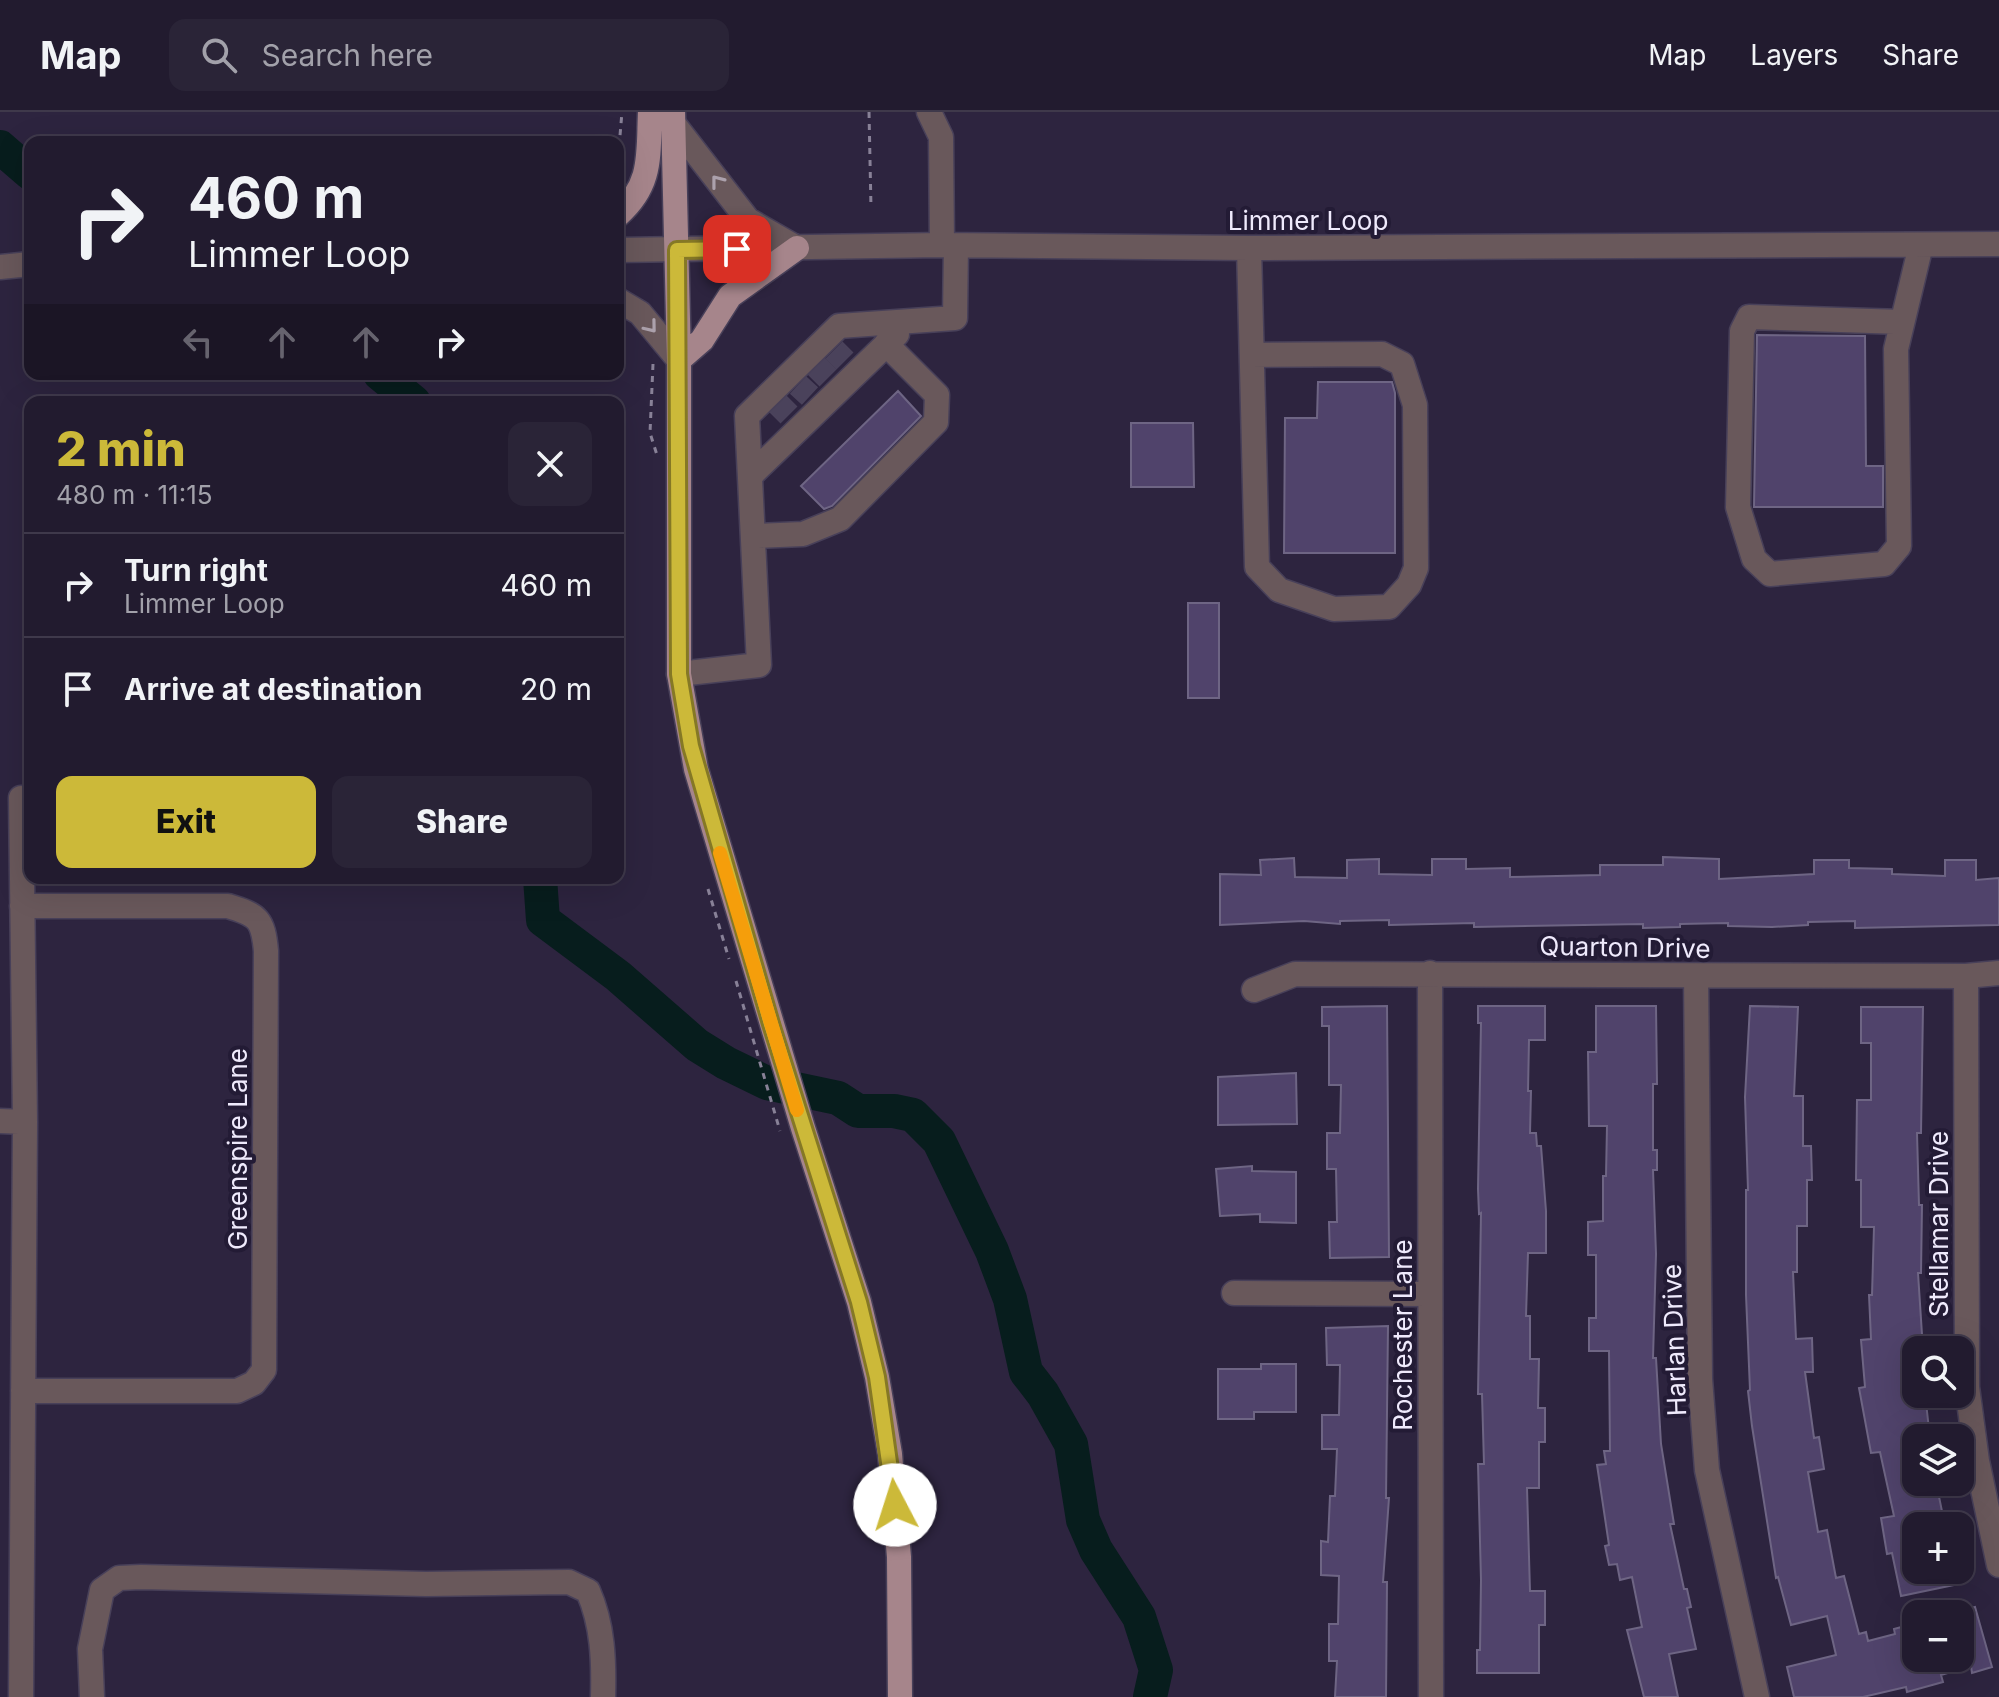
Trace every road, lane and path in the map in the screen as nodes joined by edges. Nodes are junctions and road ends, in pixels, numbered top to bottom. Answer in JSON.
{"nodes":[{"id":1,"x":622,"y":112,"type":"edge"},
{"id":2,"x":650,"y":112,"type":"edge"},
{"id":3,"x":869,"y":112,"type":"edge"},
{"id":4,"x":929,"y":112,"type":"edge"},
{"id":5,"x":673,"y":117,"type":"edge"},
{"id":6,"x":620,"y":136,"type":"edge"},
{"id":7,"x":624,"y":208,"type":"edge"},
{"id":8,"x":871,"y":208,"type":"dead end"},
{"id":9,"x":1999,"y":244,"type":"edge"},
{"id":10,"x":949,"y":245,"type":"junction"},
{"id":11,"x":1921,"y":245,"type":"junction"},
{"id":12,"x":797,"y":248,"type":"junction"},
{"id":13,"x":1249,"y":248,"type":"junction"},
{"id":14,"x":624,"y":250,"type":"edge"},
{"id":15,"x":677,"y":250,"type":"junction"},
{"id":16,"x":24,"y":265,"type":"edge"},
{"id":17,"x":0,"y":267,"type":"edge"},
{"id":18,"x":624,"y":304,"type":"edge"},
{"id":19,"x":910,"y":321,"type":"junction"},
{"id":20,"x":1902,"y":322,"type":"junction"},
{"id":21,"x":886,"y":344,"type":"junction"},
{"id":22,"x":1252,"y":355,"type":"junction"},
{"id":23,"x":679,"y":360,"type":"junction"},
{"id":24,"x":831,"y":364,"type":"junction"},
{"id":25,"x":804,"y":391,"type":"junction"},
{"id":26,"x":784,"y":410,"type":"junction"},
{"id":27,"x":750,"y":476,"type":"junction"},
{"id":28,"x":753,"y":536,"type":"junction"},
{"id":29,"x":679,"y":674,"type":"junction"},
{"id":30,"x":21,"y":798,"type":"dead end"},
{"id":31,"x":22,"y":906,"type":"junction"},
{"id":32,"x":1430,"y":973,"type":"junction"},
{"id":33,"x":1999,"y":973,"type":"edge"},
{"id":34,"x":1696,"y":976,"type":"junction"},
{"id":35,"x":1966,"y":976,"type":"junction"},
{"id":36,"x":1254,"y":990,"type":"dead end"},
{"id":37,"x":737,"y":991,"type":"dead end"},
{"id":38,"x":0,"y":1121,"type":"edge"},
{"id":39,"x":25,"y":1122,"type":"junction"},
{"id":40,"x":789,"y":1133,"type":"junction"},
{"id":41,"x":1234,"y":1293,"type":"dead end"},
{"id":42,"x":1430,"y":1294,"type":"junction"},
{"id":43,"x":23,"y":1391,"type":"junction"},
{"id":44,"x":1999,"y":1565,"type":"edge"},
{"id":45,"x":21,"y":1697,"type":"edge"},
{"id":46,"x":92,"y":1697,"type":"edge"},
{"id":47,"x":603,"y":1697,"type":"edge"},
{"id":48,"x":900,"y":1697,"type":"edge"},
{"id":49,"x":1431,"y":1697,"type":"edge"},
{"id":50,"x":1757,"y":1697,"type":"edge"}],
"edges":[{"from":1,"to":6,"type":"path"},
{"from":2,"to":7,"type":"main road"},
{"from":3,"to":8,"type":"path"},
{"from":4,"to":10,"type":"street"},
{"from":12,"to":5,"type":"street","one_way":true},
{"from":5,"to":15,"type":"main road"},
{"from":9,"to":11,"type":"street","name":"Limmer Loop"},
{"from":10,"to":12,"type":"street","name":"Limmer Loop"},
{"from":10,"to":13,"type":"street","name":"Limmer Loop"},
{"from":10,"to":19,"type":"street"},
{"from":11,"to":13,"type":"street","name":"Limmer Loop"},
{"from":11,"to":20,"type":"street"},
{"from":12,"to":15,"type":"street","name":"Limmer Loop"},
{"from":12,"to":23,"type":"main road"},
{"from":13,"to":22,"type":"street"},
{"from":14,"to":15,"type":"street","name":"Limmer Loop"},
{"from":15,"to":23,"type":"main road"},
{"from":16,"to":17,"type":"street"},
{"from":18,"to":23,"type":"street","one_way":true},
{"from":19,"to":21,"type":"street"},
{"from":19,"to":24,"type":"street"},
{"from":20,"to":20,"type":"street"},
{"from":21,"to":24,"type":"street"},
{"from":21,"to":28,"type":"street"},
{"from":22,"to":22,"type":"street"},
{"from":23,"to":29,"type":"main road"},
{"from":24,"to":25,"type":"street"},
{"from":24,"to":25,"type":"street"},
{"from":25,"to":26,"type":"street"},
{"from":25,"to":26,"type":"street"},
{"from":26,"to":27,"type":"street"},
{"from":26,"to":27,"type":"street"},
{"from":27,"to":28,"type":"street"},
{"from":28,"to":29,"type":"street"},
{"from":29,"to":40,"type":"main road"},
{"from":30,"to":31,"type":"street"},
{"from":31,"to":39,"type":"street"},
{"from":31,"to":43,"type":"street","name":"Greenspire Lane"},
{"from":32,"to":34,"type":"street","name":"Quarton Drive"},
{"from":32,"to":36,"type":"street","name":"Quarton Drive"},
{"from":32,"to":42,"type":"street","name":"Rochester Lane"},
{"from":33,"to":35,"type":"street","name":"Quarton Drive"},
{"from":34,"to":35,"type":"street","name":"Quarton Drive"},
{"from":34,"to":50,"type":"street","name":"Harlan Drive"},
{"from":35,"to":44,"type":"street","name":"Stellamar Drive"},
{"from":37,"to":40,"type":"path"},
{"from":38,"to":39,"type":"street"},
{"from":39,"to":43,"type":"street"},
{"from":40,"to":48,"type":"main road"},
{"from":41,"to":42,"type":"street"},
{"from":42,"to":49,"type":"street","name":"Rochester Lane"},
{"from":43,"to":45,"type":"street"},
{"from":46,"to":47,"type":"street"}]}
